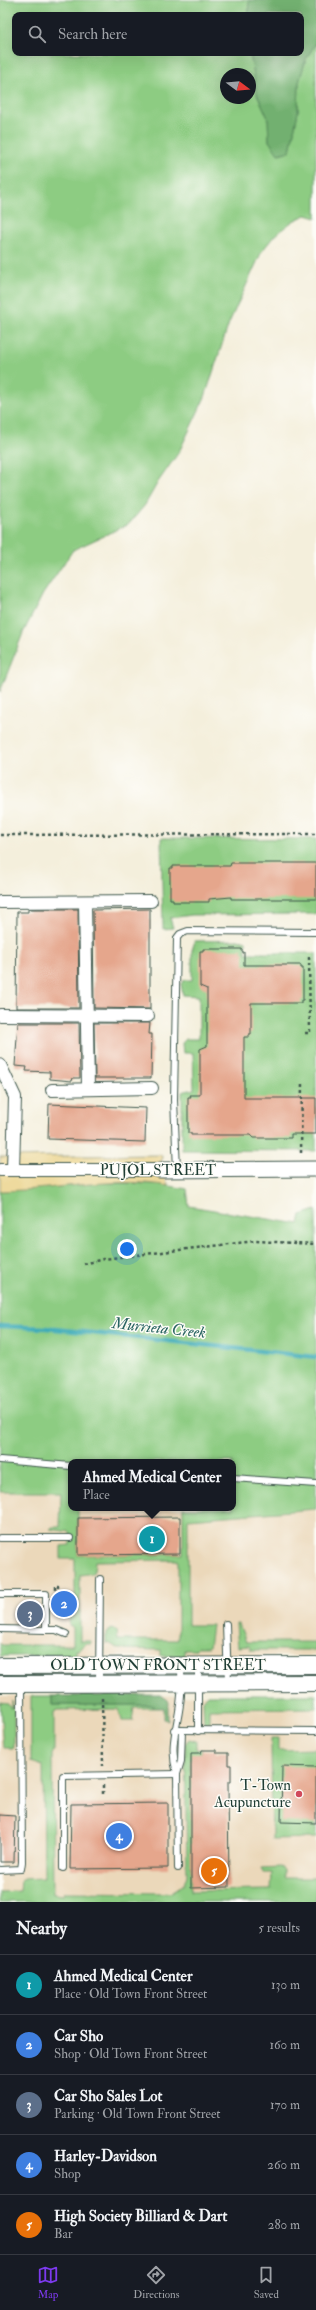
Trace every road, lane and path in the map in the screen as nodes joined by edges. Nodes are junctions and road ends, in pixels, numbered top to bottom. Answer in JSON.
{"nodes":[{"id":1,"x":316,"y":834,"type":"edge"},
{"id":2,"x":0,"y":835,"type":"edge"},
{"id":3,"x":151,"y":901,"type":"dead end"},
{"id":4,"x":0,"y":902,"type":"edge"},
{"id":5,"x":85,"y":902,"type":"junction"},
{"id":6,"x":316,"y":932,"type":"edge"},
{"id":7,"x":309,"y":956,"type":"dead end"},
{"id":8,"x":0,"y":1014,"type":"edge"},
{"id":9,"x":86,"y":1015,"type":"junction"},
{"id":10,"x":148,"y":1016,"type":"dead end"},
{"id":11,"x":305,"y":1033,"type":"dead end"},
{"id":12,"x":0,"y":1065,"type":"edge"},
{"id":13,"x":302,"y":1081,"type":"dead end"},
{"id":14,"x":152,"y":1088,"type":"dead end"},
{"id":15,"x":88,"y":1089,"type":"junction"},
{"id":16,"x":52,"y":1090,"type":"dead end"},
{"id":17,"x":301,"y":1153,"type":"dead end"},
{"id":18,"x":316,"y":1169,"type":"edge"},
{"id":19,"x":0,"y":1170,"type":"edge"},
{"id":20,"x":13,"y":1170,"type":"junction"},
{"id":21,"x":159,"y":1170,"type":"joint"},
{"id":22,"x":177,"y":1170,"type":"junction"},
{"id":23,"x":316,"y":1244,"type":"edge"},
{"id":24,"x":84,"y":1264,"type":"dead end"},
{"id":25,"x":0,"y":1460,"type":"edge"},
{"id":26,"x":68,"y":1466,"type":"edge"},
{"id":27,"x":236,"y":1478,"type":"edge"},
{"id":28,"x":316,"y":1484,"type":"edge"},
{"id":29,"x":0,"y":1538,"type":"edge"},
{"id":30,"x":70,"y":1538,"type":"dead end"},
{"id":31,"x":100,"y":1579,"type":"dead end"},
{"id":32,"x":0,"y":1594,"type":"edge"},
{"id":33,"x":226,"y":1624,"type":"dead end"},
{"id":34,"x":0,"y":1629,"type":"edge"},
{"id":35,"x":46,"y":1630,"type":"junction"},
{"id":36,"x":66,"y":1634,"type":"dead end"},
{"id":37,"x":181,"y":1665,"type":"junction"},
{"id":38,"x":198,"y":1665,"type":"junction"},
{"id":39,"x":228,"y":1665,"type":"junction"},
{"id":40,"x":316,"y":1665,"type":"edge"},
{"id":41,"x":0,"y":1666,"type":"edge"},
{"id":42,"x":99,"y":1666,"type":"junction"},
{"id":43,"x":316,"y":1683,"type":"edge"},
{"id":44,"x":0,"y":1684,"type":"edge"},
{"id":45,"x":21,"y":1684,"type":"junction"},
{"id":46,"x":181,"y":1684,"type":"junction"},
{"id":47,"x":198,"y":1684,"type":"junction"},
{"id":48,"x":228,"y":1684,"type":"junction"},
{"id":49,"x":100,"y":1691,"type":"junction"},
{"id":50,"x":174,"y":1730,"type":"junction"},
{"id":51,"x":182,"y":1730,"type":"junction"},
{"id":52,"x":198,"y":1731,"type":"junction"},
{"id":53,"x":316,"y":1731,"type":"edge"},
{"id":54,"x":177,"y":1774,"type":"junction"},
{"id":55,"x":103,"y":1775,"type":"junction"},
{"id":56,"x":103,"y":1795,"type":"dead end"},
{"id":57,"x":63,"y":1868,"type":"dead end"},
{"id":58,"x":178,"y":1868,"type":"dead end"},
{"id":59,"x":0,"y":1870,"type":"edge"}],
"edges":[{"from":1,"to":2,"type":"path"},
{"from":3,"to":5,"type":"street"},
{"from":4,"to":5,"type":"street"},
{"from":5,"to":9,"type":"street"},
{"from":6,"to":22,"type":"lane"},
{"from":7,"to":11,"type":"path"},
{"from":8,"to":9,"type":"street"},
{"from":9,"to":10,"type":"street"},
{"from":9,"to":15,"type":"street"},
{"from":12,"to":20,"type":"street"},
{"from":13,"to":17,"type":"path"},
{"from":14,"to":15,"type":"street"},
{"from":15,"to":16,"type":"street"},
{"from":18,"to":22,"type":"street","name":"PUJOL STREET"},
{"from":19,"to":20,"type":"street","name":"PUJOL STREET"},
{"from":20,"to":21,"type":"street","name":"PUJOL STREET"},
{"from":21,"to":22,"type":"street","name":"PUJOL STREET"},
{"from":23,"to":24,"type":"path"},
{"from":25,"to":26,"type":"lane"},
{"from":27,"to":28,"type":"lane"},
{"from":29,"to":30,"type":"lane"},
{"from":31,"to":42,"type":"lane"},
{"from":32,"to":35,"type":"lane"},
{"from":33,"to":39,"type":"lane"},
{"from":34,"to":35,"type":"lane"},
{"from":35,"to":36,"type":"lane"},
{"from":37,"to":38,"type":"main road","name":"OLD TOWN FRONT STREET"},
{"from":37,"to":42,"type":"main road","name":"OLD TOWN FRONT STREET"},
{"from":37,"to":46,"type":"lane"},
{"from":38,"to":39,"type":"main road","name":"OLD TOWN FRONT STREET"},
{"from":38,"to":47,"type":"lane"},
{"from":39,"to":40,"type":"main road","name":"OLD TOWN FRONT STREET"},
{"from":39,"to":48,"type":"lane"},
{"from":41,"to":42,"type":"main road","name":"OLD TOWN FRONT STREET"},
{"from":42,"to":49,"type":"lane"},
{"from":43,"to":48,"type":"main road","name":"OLD TOWN FRONT STREET"},
{"from":44,"to":45,"type":"main road","name":"OLD TOWN FRONT STREET"},
{"from":45,"to":49,"type":"main road","name":"OLD TOWN FRONT STREET"},
{"from":45,"to":59,"type":"lane"},
{"from":46,"to":47,"type":"main road","name":"OLD TOWN FRONT STREET"},
{"from":46,"to":49,"type":"main road","name":"OLD TOWN FRONT STREET"},
{"from":46,"to":50,"type":"lane"},
{"from":47,"to":48,"type":"main road","name":"OLD TOWN FRONT STREET"},
{"from":47,"to":52,"type":"lane"},
{"from":49,"to":55,"type":"path"},
{"from":50,"to":51,"type":"lane"},
{"from":50,"to":54,"type":"lane"},
{"from":51,"to":52,"type":"lane"},
{"from":51,"to":54,"type":"lane"},
{"from":52,"to":53,"type":"lane"},
{"from":54,"to":55,"type":"lane"},
{"from":54,"to":58,"type":"lane"},
{"from":55,"to":56,"type":"path"},
{"from":55,"to":57,"type":"lane"}]}
